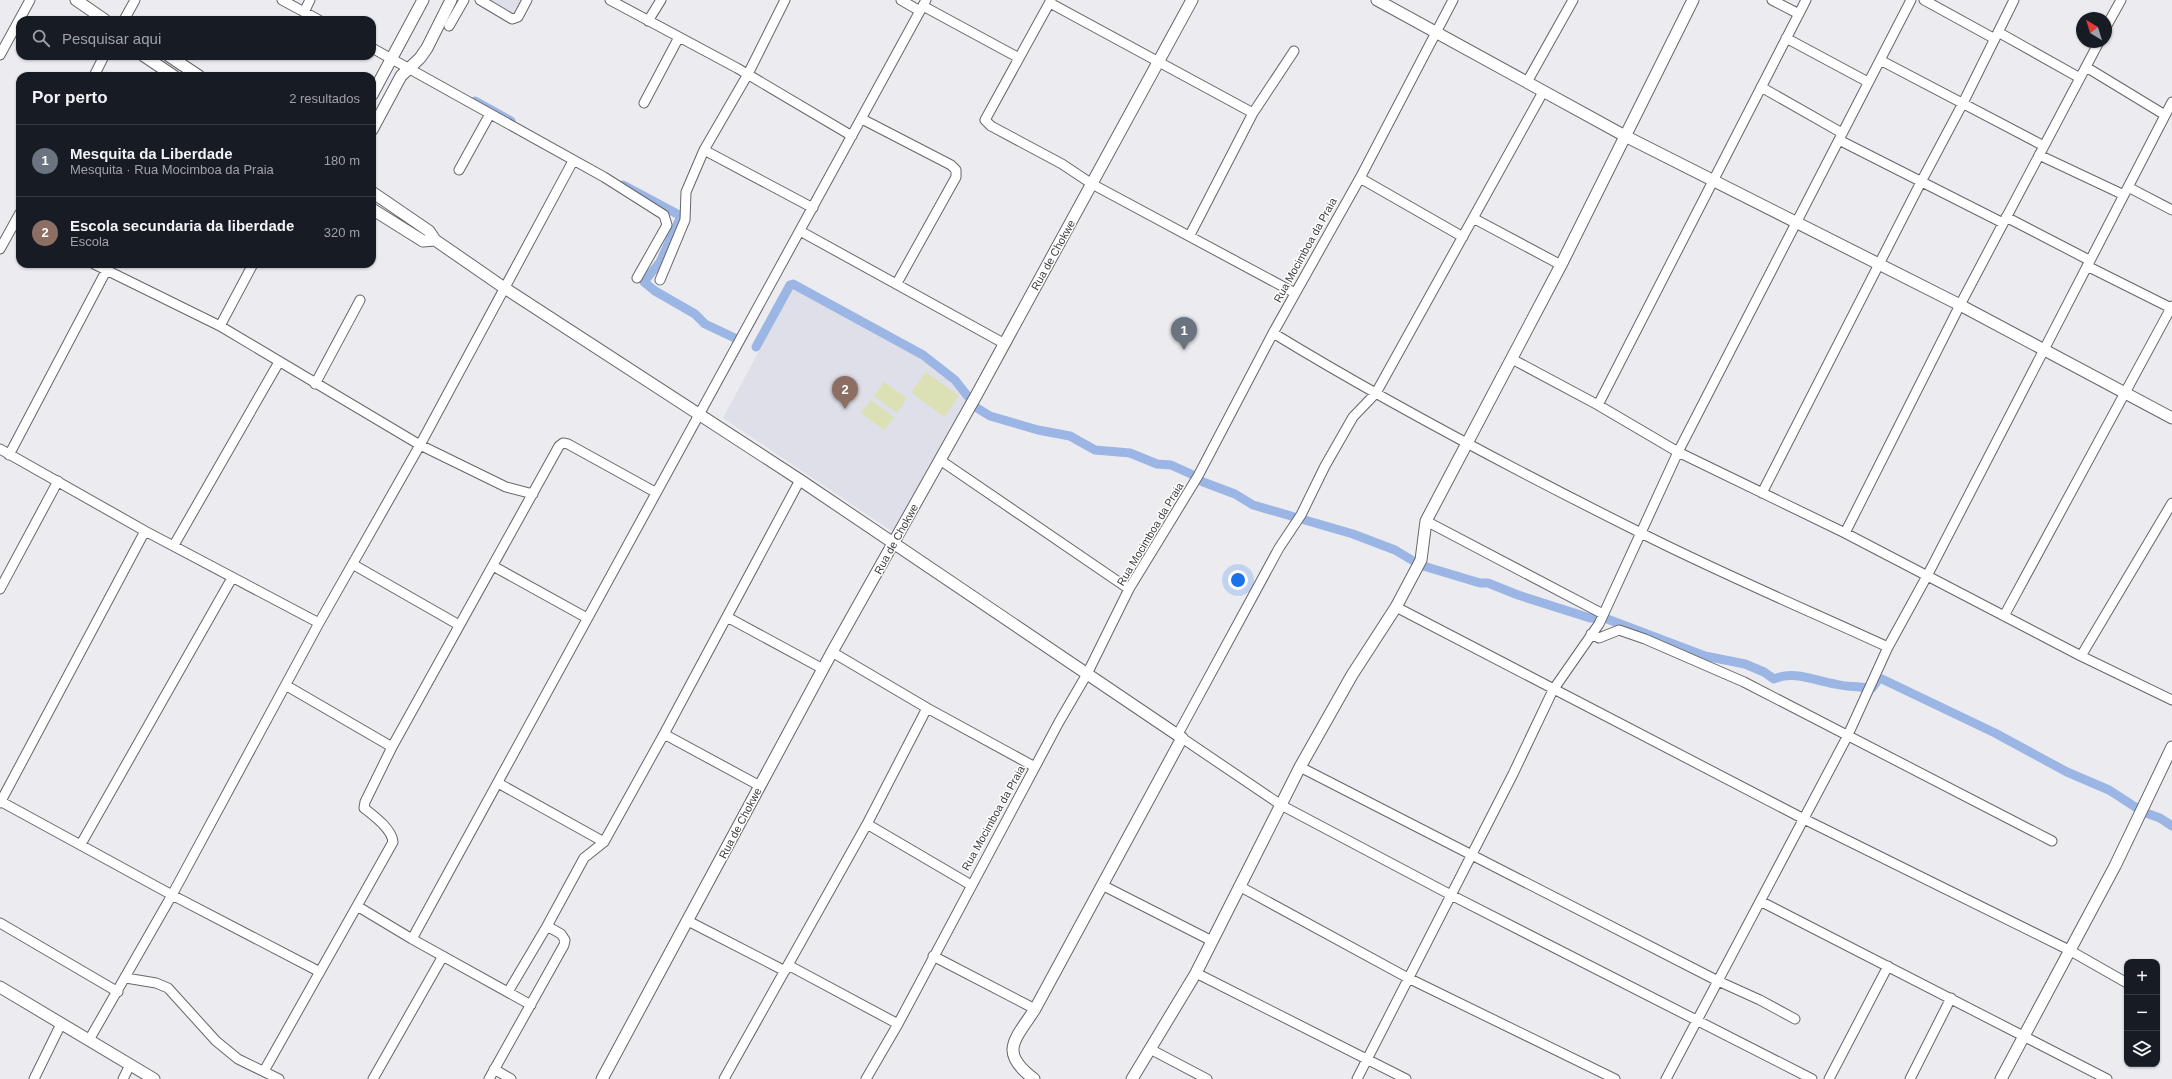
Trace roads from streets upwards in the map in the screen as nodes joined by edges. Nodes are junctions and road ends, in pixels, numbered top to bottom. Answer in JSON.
{"nodes":[{"id":1,"x":30,"y":0,"type":"edge"},
{"id":2,"x":76,"y":0,"type":"edge"},
{"id":3,"x":135,"y":0,"type":"edge"},
{"id":4,"x":282,"y":0,"type":"edge"},
{"id":5,"x":310,"y":0,"type":"edge"},
{"id":6,"x":423,"y":0,"type":"edge"},
{"id":7,"x":452,"y":0,"type":"edge"},
{"id":8,"x":464,"y":0,"type":"edge"},
{"id":9,"x":480,"y":0,"type":"edge"},
{"id":10,"x":527,"y":0,"type":"edge"},
{"id":11,"x":610,"y":0,"type":"edge"},
{"id":12,"x":661,"y":0,"type":"edge"},
{"id":13,"x":774,"y":0,"type":"edge"},
{"id":14,"x":901,"y":0,"type":"edge"},
{"id":15,"x":1192,"y":0,"type":"edge"},
{"id":16,"x":1377,"y":0,"type":"edge"},
{"id":17,"x":1453,"y":0,"type":"edge"},
{"id":18,"x":1573,"y":0,"type":"edge"},
{"id":19,"x":1693,"y":0,"type":"edge"},
{"id":20,"x":1772,"y":0,"type":"edge"},
{"id":21,"x":1806,"y":0,"type":"edge"},
{"id":22,"x":1911,"y":0,"type":"edge"},
{"id":23,"x":1924,"y":0,"type":"edge"},
{"id":24,"x":2014,"y":0,"type":"edge"},
{"id":25,"x":2121,"y":0,"type":"edge"},
{"id":26,"x":784,"y":2,"type":"edge"},
{"id":27,"x":1050,"y":2,"type":"edge"},
{"id":28,"x":923,"y":6,"type":"edge"},
{"id":29,"x":304,"y":12,"type":"junction"},
{"id":30,"x":1799,"y":14,"type":"junction"},
{"id":31,"x":21,"y":16,"type":"edge"},
{"id":32,"x":99,"y":16,"type":"edge"},
{"id":33,"x":126,"y":16,"type":"edge"},
{"id":34,"x":312,"y":16,"type":"edge"},
{"id":35,"x":2112,"y":16,"type":"edge"},
{"id":36,"x":648,"y":21,"type":"junction"},
{"id":37,"x":16,"y":24,"type":"edge"},
{"id":38,"x":449,"y":26,"type":"dead end"},
{"id":39,"x":1435,"y":32,"type":"junction"},
{"id":40,"x":1997,"y":35,"type":"junction"},
{"id":41,"x":679,"y":37,"type":"junction"},
{"id":42,"x":1786,"y":38,"type":"junction"},
{"id":43,"x":2096,"y":48,"type":"edge"},
{"id":44,"x":1,"y":50,"type":"edge"},
{"id":45,"x":376,"y":50,"type":"edge"},
{"id":46,"x":1294,"y":51,"type":"dead end"},
{"id":47,"x":391,"y":58,"type":"junction"},
{"id":48,"x":1019,"y":58,"type":"junction"},
{"id":49,"x":102,"y":60,"type":"edge"},
{"id":50,"x":150,"y":60,"type":"edge"},
{"id":51,"x":172,"y":60,"type":"edge"},
{"id":52,"x":1880,"y":60,"type":"junction"},
{"id":53,"x":1158,"y":61,"type":"junction"},
{"id":54,"x":2086,"y":67,"type":"junction"},
{"id":55,"x":408,"y":68,"type":"junction"},
{"id":56,"x":182,"y":71,"type":"edge"},
{"id":57,"x":96,"y":72,"type":"edge"},
{"id":58,"x":168,"y":72,"type":"edge"},
{"id":59,"x":748,"y":74,"type":"junction"},
{"id":60,"x":2080,"y":78,"type":"junction"},
{"id":61,"x":1527,"y":82,"type":"junction"},
{"id":62,"x":1868,"y":82,"type":"junction"},
{"id":63,"x":376,"y":86,"type":"edge"},
{"id":64,"x":1761,"y":88,"type":"junction"},
{"id":65,"x":1543,"y":92,"type":"junction"},
{"id":66,"x":2172,"y":102,"type":"edge"},
{"id":67,"x":644,"y":103,"type":"dead end"},
{"id":68,"x":1963,"y":103,"type":"junction"},
{"id":69,"x":1253,"y":113,"type":"junction"},
{"id":70,"x":490,"y":114,"type":"junction"},
{"id":71,"x":2165,"y":115,"type":"junction"},
{"id":72,"x":862,"y":119,"type":"junction"},
{"id":73,"x":376,"y":123,"type":"edge"},
{"id":74,"x":852,"y":136,"type":"junction"},
{"id":75,"x":1625,"y":136,"type":"junction"},
{"id":76,"x":1841,"y":136,"type":"junction"},
{"id":77,"x":2044,"y":146,"type":"junction"},
{"id":78,"x":704,"y":150,"type":"junction"},
{"id":79,"x":2039,"y":155,"type":"junction"},
{"id":80,"x":573,"y":161,"type":"junction"},
{"id":81,"x":459,"y":170,"type":"dead end"},
{"id":82,"x":1360,"y":178,"type":"junction"},
{"id":83,"x":1713,"y":180,"type":"junction"},
{"id":84,"x":1921,"y":182,"type":"junction"},
{"id":85,"x":1092,"y":184,"type":"junction"},
{"id":86,"x":2126,"y":191,"type":"junction"},
{"id":87,"x":376,"y":195,"type":"edge"},
{"id":88,"x":812,"y":208,"type":"junction"},
{"id":89,"x":2172,"y":210,"type":"edge"},
{"id":90,"x":376,"y":211,"type":"edge"},
{"id":91,"x":1473,"y":218,"type":"junction"},
{"id":92,"x":2005,"y":220,"type":"junction"},
{"id":93,"x":16,"y":223,"type":"edge"},
{"id":94,"x":1796,"y":224,"type":"junction"},
{"id":95,"x":800,"y":231,"type":"junction"},
{"id":96,"x":1190,"y":235,"type":"junction"},
{"id":97,"x":1463,"y":237,"type":"junction"},
{"id":98,"x":435,"y":240,"type":"junction"},
{"id":99,"x":0,"y":249,"type":"edge"},
{"id":100,"x":2088,"y":263,"type":"junction"},
{"id":101,"x":1561,"y":265,"type":"junction"},
{"id":102,"x":1880,"y":266,"type":"junction"},
{"id":103,"x":101,"y":268,"type":"edge"},
{"id":104,"x":252,"y":268,"type":"edge"},
{"id":105,"x":106,"y":271,"type":"junction"},
{"id":106,"x":637,"y":278,"type":"dead end"},
{"id":107,"x":660,"y":280,"type":"dead end"},
{"id":108,"x":897,"y":283,"type":"junction"},
{"id":109,"x":503,"y":287,"type":"junction"},
{"id":110,"x":1295,"y":293,"type":"junction"},
{"id":111,"x":360,"y":300,"type":"dead end"},
{"id":112,"x":1960,"y":305,"type":"junction"},
{"id":113,"x":2171,"y":307,"type":"edge"},
{"id":114,"x":220,"y":326,"type":"junction"},
{"id":115,"x":1273,"y":333,"type":"junction"},
{"id":116,"x":1005,"y":344,"type":"junction"},
{"id":117,"x":2044,"y":350,"type":"junction"},
{"id":118,"x":1512,"y":359,"type":"junction"},
{"id":119,"x":279,"y":362,"type":"junction"},
{"id":120,"x":315,"y":384,"type":"junction"},
{"id":121,"x":1376,"y":393,"type":"junction"},
{"id":122,"x":2125,"y":393,"type":"junction"},
{"id":123,"x":1598,"y":405,"type":"junction"},
{"id":124,"x":699,"y":416,"type":"junction"},
{"id":125,"x":2172,"y":418,"type":"edge"},
{"id":126,"x":1467,"y":444,"type":"junction"},
{"id":127,"x":420,"y":445,"type":"junction"},
{"id":128,"x":0,"y":449,"type":"edge"},
{"id":129,"x":1678,"y":452,"type":"junction"},
{"id":130,"x":9,"y":455,"type":"junction"},
{"id":131,"x":940,"y":460,"type":"junction"},
{"id":132,"x":800,"y":480,"type":"junction"},
{"id":133,"x":58,"y":481,"type":"junction"},
{"id":134,"x":655,"y":492,"type":"junction"},
{"id":135,"x":533,"y":494,"type":"junction"},
{"id":136,"x":1762,"y":494,"type":"junction"},
{"id":137,"x":2172,"y":503,"type":"edge"},
{"id":138,"x":1426,"y":521,"type":"junction"},
{"id":139,"x":145,"y":531,"type":"junction"},
{"id":140,"x":1640,"y":533,"type":"junction"},
{"id":141,"x":1845,"y":534,"type":"junction"},
{"id":142,"x":174,"y":545,"type":"junction"},
{"id":143,"x":894,"y":546,"type":"junction"},
{"id":144,"x":354,"y":565,"type":"junction"},
{"id":145,"x":493,"y":566,"type":"junction"},
{"id":146,"x":1927,"y":576,"type":"junction"},
{"id":147,"x":232,"y":578,"type":"junction"},
{"id":148,"x":0,"y":589,"type":"edge"},
{"id":149,"x":1129,"y":589,"type":"junction"},
{"id":150,"x":1396,"y":608,"type":"junction"},
{"id":151,"x":1603,"y":614,"type":"junction"},
{"id":152,"x":2004,"y":616,"type":"junction"},
{"id":153,"x":727,"y":617,"type":"junction"},
{"id":154,"x":587,"y":618,"type":"junction"},
{"id":155,"x":319,"y":623,"type":"junction"},
{"id":156,"x":459,"y":625,"type":"junction"},
{"id":157,"x":1591,"y":634,"type":"junction"},
{"id":158,"x":1888,"y":647,"type":"junction"},
{"id":159,"x":832,"y":652,"type":"junction"},
{"id":160,"x":2080,"y":656,"type":"junction"},
{"id":161,"x":823,"y":669,"type":"junction"},
{"id":162,"x":1087,"y":674,"type":"junction"},
{"id":163,"x":287,"y":686,"type":"junction"},
{"id":164,"x":1553,"y":690,"type":"junction"},
{"id":165,"x":2172,"y":700,"type":"edge"},
{"id":166,"x":927,"y":708,"type":"junction"},
{"id":167,"x":664,"y":734,"type":"junction"},
{"id":168,"x":1180,"y":736,"type":"junction"},
{"id":169,"x":1847,"y":736,"type":"junction"},
{"id":170,"x":392,"y":747,"type":"junction"},
{"id":171,"x":2172,"y":747,"type":"edge"},
{"id":172,"x":1035,"y":767,"type":"junction"},
{"id":173,"x":1300,"y":767,"type":"junction"},
{"id":174,"x":498,"y":783,"type":"junction"},
{"id":175,"x":760,"y":786,"type":"junction"},
{"id":176,"x":0,"y":802,"type":"edge"},
{"id":177,"x":1281,"y":805,"type":"junction"},
{"id":178,"x":1802,"y":818,"type":"junction"},
{"id":179,"x":867,"y":824,"type":"junction"},
{"id":180,"x":2052,"y":841,"type":"dead end"},
{"id":181,"x":604,"y":842,"type":"junction"},
{"id":182,"x":81,"y":844,"type":"junction"},
{"id":183,"x":1471,"y":854,"type":"junction"},
{"id":184,"x":970,"y":885,"type":"junction"},
{"id":185,"x":1102,"y":885,"type":"junction"},
{"id":186,"x":1239,"y":886,"type":"junction"},
{"id":187,"x":172,"y":895,"type":"junction"},
{"id":188,"x":1451,"y":895,"type":"junction"},
{"id":189,"x":1760,"y":902,"type":"junction"},
{"id":190,"x":357,"y":906,"type":"junction"},
{"id":191,"x":688,"y":921,"type":"junction"},
{"id":192,"x":0,"y":923,"type":"edge"},
{"id":193,"x":547,"y":926,"type":"junction"},
{"id":194,"x":412,"y":939,"type":"junction"},
{"id":195,"x":1212,"y":941,"type":"junction"},
{"id":196,"x":2068,"y":950,"type":"junction"},
{"id":197,"x":443,"y":956,"type":"junction"},
{"id":198,"x":933,"y":956,"type":"junction"},
{"id":199,"x":1888,"y":966,"type":"junction"},
{"id":200,"x":787,"y":968,"type":"junction"},
{"id":201,"x":320,"y":972,"type":"junction"},
{"id":202,"x":1196,"y":972,"type":"junction"},
{"id":203,"x":126,"y":978,"type":"junction"},
{"id":204,"x":1408,"y":978,"type":"junction"},
{"id":205,"x":1718,"y":981,"type":"junction"},
{"id":206,"x":2124,"y":981,"type":"edge"},
{"id":207,"x":0,"y":988,"type":"edge"},
{"id":208,"x":118,"y":992,"type":"junction"},
{"id":209,"x":508,"y":992,"type":"junction"},
{"id":210,"x":1951,"y":998,"type":"junction"},
{"id":211,"x":531,"y":1005,"type":"junction"},
{"id":212,"x":1035,"y":1009,"type":"junction"},
{"id":213,"x":1697,"y":1019,"type":"junction"},
{"id":214,"x":1795,"y":1019,"type":"dead end"},
{"id":215,"x":61,"y":1024,"type":"junction"},
{"id":216,"x":898,"y":1024,"type":"junction"},
{"id":217,"x":2024,"y":1036,"type":"junction"},
{"id":218,"x":88,"y":1040,"type":"junction"},
{"id":219,"x":1150,"y":1049,"type":"junction"},
{"id":220,"x":1368,"y":1060,"type":"junction"},
{"id":221,"x":130,"y":1065,"type":"junction"},
{"id":222,"x":494,"y":1069,"type":"junction"},
{"id":223,"x":264,"y":1071,"type":"junction"},
{"id":224,"x":34,"y":1079,"type":"edge"},
{"id":225,"x":123,"y":1079,"type":"edge"},
{"id":226,"x":154,"y":1079,"type":"edge"},
{"id":227,"x":279,"y":1079,"type":"edge"},
{"id":228,"x":373,"y":1079,"type":"edge"},
{"id":229,"x":489,"y":1079,"type":"edge"},
{"id":230,"x":511,"y":1079,"type":"edge"},
{"id":231,"x":602,"y":1079,"type":"edge"},
{"id":232,"x":724,"y":1079,"type":"edge"},
{"id":233,"x":866,"y":1079,"type":"edge"},
{"id":234,"x":1034,"y":1079,"type":"edge"},
{"id":235,"x":1132,"y":1079,"type":"edge"},
{"id":236,"x":1207,"y":1079,"type":"edge"},
{"id":237,"x":1357,"y":1079,"type":"edge"},
{"id":238,"x":1406,"y":1079,"type":"edge"},
{"id":239,"x":1615,"y":1079,"type":"edge"},
{"id":240,"x":1666,"y":1079,"type":"edge"},
{"id":241,"x":1812,"y":1079,"type":"edge"},
{"id":242,"x":1829,"y":1079,"type":"edge"},
{"id":243,"x":1910,"y":1079,"type":"edge"},
{"id":244,"x":2001,"y":1079,"type":"edge"},
{"id":245,"x":2106,"y":1079,"type":"edge"}],
"edges":[{"from":1,"to":31,"type":"street"},
{"from":2,"to":32,"type":"street"},
{"from":3,"to":33,"type":"street"},
{"from":4,"to":29,"type":"street"},
{"from":5,"to":29,"type":"street"},
{"from":6,"to":47,"type":"street"},
{"from":7,"to":55,"type":"street"},
{"from":8,"to":38,"type":"street"},
{"from":9,"to":10,"type":"street"},
{"from":11,"to":36,"type":"street"},
{"from":12,"to":36,"type":"street"},
{"from":13,"to":26,"type":"street"},
{"from":14,"to":28,"type":"street"},
{"from":15,"to":53,"type":"street","name":"Rua de Chokwe"},
{"from":16,"to":39,"type":"street"},
{"from":17,"to":39,"type":"street","name":"Rua Mocimboa da Praia"},
{"from":18,"to":61,"type":"street"},
{"from":19,"to":75,"type":"street"},
{"from":20,"to":30,"type":"street"},
{"from":21,"to":30,"type":"street"},
{"from":22,"to":52,"type":"street"},
{"from":23,"to":40,"type":"street"},
{"from":24,"to":40,"type":"street"},
{"from":25,"to":35,"type":"street"},
{"from":26,"to":59,"type":"street"},
{"from":27,"to":48,"type":"street"},
{"from":27,"to":53,"type":"street"},
{"from":28,"to":48,"type":"street"},
{"from":28,"to":72,"type":"street"},
{"from":29,"to":34,"type":"street"},
{"from":30,"to":42,"type":"street"},
{"from":36,"to":41,"type":"street"},
{"from":37,"to":44,"type":"street"},
{"from":39,"to":61,"type":"street"},
{"from":39,"to":82,"type":"street","name":"Rua Mocimboa da Praia"},
{"from":40,"to":60,"type":"street"},
{"from":40,"to":68,"type":"street"},
{"from":41,"to":59,"type":"street"},
{"from":41,"to":67,"type":"street"},
{"from":42,"to":62,"type":"street"},
{"from":42,"to":64,"type":"street"},
{"from":43,"to":54,"type":"street"},
{"from":45,"to":47,"type":"street"},
{"from":46,"to":69,"type":"street"},
{"from":47,"to":55,"type":"street"},
{"from":47,"to":63,"type":"street"},
{"from":48,"to":85,"type":"street"},
{"from":49,"to":57,"type":"street"},
{"from":50,"to":58,"type":"street"},
{"from":51,"to":56,"type":"street"},
{"from":52,"to":62,"type":"street"},
{"from":52,"to":68,"type":"street"},
{"from":53,"to":69,"type":"street"},
{"from":53,"to":85,"type":"street","name":"Rua de Chokwe"},
{"from":54,"to":60,"type":"street"},
{"from":54,"to":71,"type":"street"},
{"from":55,"to":70,"type":"street"},
{"from":55,"to":73,"type":"street"},
{"from":59,"to":74,"type":"street"},
{"from":59,"to":78,"type":"street"},
{"from":60,"to":77,"type":"street"},
{"from":61,"to":65,"type":"street"},
{"from":62,"to":76,"type":"street"},
{"from":64,"to":76,"type":"street"},
{"from":64,"to":83,"type":"street"},
{"from":65,"to":75,"type":"street"},
{"from":65,"to":91,"type":"street"},
{"from":66,"to":71,"type":"street"},
{"from":68,"to":77,"type":"street"},
{"from":68,"to":84,"type":"street"},
{"from":69,"to":96,"type":"street"},
{"from":70,"to":80,"type":"street"},
{"from":70,"to":81,"type":"street"},
{"from":71,"to":86,"type":"street"},
{"from":72,"to":74,"type":"street"},
{"from":72,"to":108,"type":"street"},
{"from":74,"to":88,"type":"street"},
{"from":75,"to":83,"type":"street"},
{"from":75,"to":101,"type":"street"},
{"from":76,"to":84,"type":"street"},
{"from":76,"to":94,"type":"street"},
{"from":77,"to":79,"type":"street"},
{"from":78,"to":88,"type":"street"},
{"from":78,"to":107,"type":"street"},
{"from":79,"to":86,"type":"street"},
{"from":79,"to":92,"type":"street"},
{"from":80,"to":106,"type":"street"},
{"from":80,"to":109,"type":"street"},
{"from":82,"to":97,"type":"street"},
{"from":82,"to":110,"type":"street","name":"Rua Mocimboa da Praia"},
{"from":83,"to":94,"type":"street"},
{"from":83,"to":123,"type":"street"},
{"from":84,"to":92,"type":"street"},
{"from":84,"to":102,"type":"street"},
{"from":85,"to":96,"type":"street"},
{"from":85,"to":116,"type":"street","name":"Rua de Chokwe"},
{"from":86,"to":89,"type":"street"},
{"from":86,"to":100,"type":"street"},
{"from":87,"to":98,"type":"street"},
{"from":88,"to":95,"type":"street"},
{"from":90,"to":98,"type":"street"},
{"from":91,"to":97,"type":"street"},
{"from":91,"to":101,"type":"street"},
{"from":92,"to":100,"type":"street"},
{"from":92,"to":112,"type":"street"},
{"from":93,"to":99,"type":"street"},
{"from":94,"to":102,"type":"street"},
{"from":94,"to":129,"type":"street"},
{"from":95,"to":108,"type":"street"},
{"from":95,"to":124,"type":"street"},
{"from":96,"to":110,"type":"street"},
{"from":97,"to":121,"type":"street"},
{"from":98,"to":109,"type":"street"},
{"from":100,"to":113,"type":"street"},
{"from":100,"to":117,"type":"street"},
{"from":101,"to":118,"type":"street"},
{"from":102,"to":112,"type":"street"},
{"from":102,"to":136,"type":"street"},
{"from":103,"to":105,"type":"street"},
{"from":104,"to":114,"type":"street"},
{"from":105,"to":114,"type":"street"},
{"from":105,"to":130,"type":"street"},
{"from":108,"to":116,"type":"street"},
{"from":109,"to":124,"type":"street"},
{"from":109,"to":127,"type":"street"},
{"from":110,"to":115,"type":"street","name":"Rua Mocimboa da Praia"},
{"from":111,"to":120,"type":"street"},
{"from":112,"to":117,"type":"street"},
{"from":112,"to":141,"type":"street"},
{"from":113,"to":122,"type":"street"},
{"from":114,"to":119,"type":"street"},
{"from":115,"to":121,"type":"street"},
{"from":115,"to":149,"type":"street","name":"Rua Mocimboa da Praia"},
{"from":116,"to":131,"type":"street","name":"Rua de Chokwe"},
{"from":117,"to":122,"type":"street"},
{"from":117,"to":146,"type":"street"},
{"from":118,"to":123,"type":"street"},
{"from":118,"to":126,"type":"street"},
{"from":119,"to":120,"type":"street"},
{"from":119,"to":142,"type":"street"},
{"from":120,"to":127,"type":"street"},
{"from":121,"to":126,"type":"street"},
{"from":121,"to":168,"type":"street"},
{"from":122,"to":125,"type":"street"},
{"from":122,"to":152,"type":"street"},
{"from":123,"to":129,"type":"street"},
{"from":124,"to":132,"type":"street"},
{"from":124,"to":134,"type":"street"},
{"from":126,"to":138,"type":"street"},
{"from":126,"to":140,"type":"street"},
{"from":127,"to":135,"type":"street"},
{"from":127,"to":144,"type":"street"},
{"from":128,"to":130,"type":"street"},
{"from":129,"to":136,"type":"street"},
{"from":129,"to":140,"type":"street"},
{"from":130,"to":133,"type":"street"},
{"from":131,"to":143,"type":"street","name":"Rua de Chokwe"},
{"from":131,"to":149,"type":"street"},
{"from":132,"to":143,"type":"street"},
{"from":132,"to":153,"type":"street"},
{"from":133,"to":139,"type":"street"},
{"from":133,"to":148,"type":"street"},
{"from":134,"to":135,"type":"street"},
{"from":134,"to":154,"type":"street"},
{"from":135,"to":145,"type":"street"},
{"from":136,"to":141,"type":"street"},
{"from":137,"to":160,"type":"street"},
{"from":138,"to":150,"type":"street"},
{"from":138,"to":151,"type":"street"},
{"from":139,"to":142,"type":"street"},
{"from":139,"to":176,"type":"street"},
{"from":140,"to":151,"type":"street"},
{"from":140,"to":158,"type":"street"},
{"from":141,"to":146,"type":"street"},
{"from":142,"to":147,"type":"street"},
{"from":143,"to":159,"type":"street","name":"Rua de Chokwe"},
{"from":143,"to":162,"type":"street"},
{"from":144,"to":155,"type":"street"},
{"from":144,"to":156,"type":"street"},
{"from":145,"to":154,"type":"street"},
{"from":145,"to":156,"type":"street"},
{"from":146,"to":152,"type":"street"},
{"from":146,"to":158,"type":"street"},
{"from":147,"to":155,"type":"street"},
{"from":147,"to":182,"type":"street"},
{"from":149,"to":162,"type":"street","name":"Rua Mocimboa da Praia"},
{"from":150,"to":164,"type":"street"},
{"from":150,"to":173,"type":"street"},
{"from":151,"to":157,"type":"street"},
{"from":152,"to":160,"type":"street"},
{"from":153,"to":161,"type":"street"},
{"from":153,"to":167,"type":"street"},
{"from":154,"to":174,"type":"street"},
{"from":155,"to":163,"type":"street"},
{"from":156,"to":170,"type":"street"},
{"from":157,"to":164,"type":"street"},
{"from":157,"to":169,"type":"street"},
{"from":158,"to":169,"type":"street"},
{"from":159,"to":161,"type":"street","name":"Rua de Chokwe"},
{"from":159,"to":166,"type":"street"},
{"from":160,"to":165,"type":"street"},
{"from":161,"to":175,"type":"street","name":"Rua de Chokwe"},
{"from":162,"to":168,"type":"street"},
{"from":162,"to":172,"type":"street","name":"Rua Mocimboa da Praia"},
{"from":163,"to":170,"type":"street"},
{"from":163,"to":187,"type":"street"},
{"from":164,"to":178,"type":"street"},
{"from":164,"to":183,"type":"street"},
{"from":166,"to":172,"type":"street"},
{"from":166,"to":179,"type":"street"},
{"from":167,"to":175,"type":"street"},
{"from":167,"to":181,"type":"street"},
{"from":168,"to":177,"type":"street"},
{"from":168,"to":185,"type":"street"},
{"from":169,"to":178,"type":"street"},
{"from":169,"to":180,"type":"street"},
{"from":170,"to":190,"type":"street"},
{"from":171,"to":196,"type":"street"},
{"from":172,"to":184,"type":"street","name":"Rua Mocimboa da Praia"},
{"from":173,"to":177,"type":"street"},
{"from":173,"to":183,"type":"street"},
{"from":174,"to":181,"type":"street"},
{"from":174,"to":194,"type":"street"},
{"from":175,"to":191,"type":"street","name":"Rua de Chokwe"},
{"from":176,"to":182,"type":"street"},
{"from":177,"to":186,"type":"street"},
{"from":177,"to":188,"type":"street"},
{"from":178,"to":189,"type":"street"},
{"from":178,"to":196,"type":"street"},
{"from":179,"to":184,"type":"street"},
{"from":179,"to":200,"type":"street"},
{"from":181,"to":193,"type":"street"},
{"from":182,"to":187,"type":"street"},
{"from":183,"to":188,"type":"street"},
{"from":183,"to":205,"type":"street"},
{"from":184,"to":198,"type":"street","name":"Rua Mocimboa da Praia"},
{"from":185,"to":195,"type":"street"},
{"from":185,"to":212,"type":"street"},
{"from":186,"to":195,"type":"street"},
{"from":186,"to":204,"type":"street"},
{"from":187,"to":201,"type":"street"},
{"from":187,"to":203,"type":"street"},
{"from":188,"to":204,"type":"street"},
{"from":188,"to":213,"type":"street"},
{"from":189,"to":199,"type":"street"},
{"from":189,"to":205,"type":"street"},
{"from":190,"to":194,"type":"street"},
{"from":190,"to":201,"type":"street"},
{"from":191,"to":200,"type":"street"},
{"from":191,"to":231,"type":"street","name":"Rua de Chokwe"},
{"from":192,"to":208,"type":"street"},
{"from":193,"to":209,"type":"street"},
{"from":193,"to":211,"type":"street"},
{"from":194,"to":197,"type":"street"},
{"from":195,"to":202,"type":"street"},
{"from":196,"to":206,"type":"street"},
{"from":196,"to":217,"type":"street"},
{"from":197,"to":209,"type":"street"},
{"from":197,"to":228,"type":"street"},
{"from":198,"to":212,"type":"street"},
{"from":198,"to":216,"type":"street","name":"Rua Mocimboa da Praia"},
{"from":199,"to":210,"type":"street"},
{"from":199,"to":242,"type":"street"},
{"from":200,"to":216,"type":"street"},
{"from":200,"to":232,"type":"street"},
{"from":201,"to":223,"type":"street"},
{"from":202,"to":219,"type":"street"},
{"from":202,"to":220,"type":"street"},
{"from":203,"to":208,"type":"street"},
{"from":203,"to":223,"type":"street"},
{"from":204,"to":220,"type":"street"},
{"from":204,"to":239,"type":"street"},
{"from":205,"to":213,"type":"street"},
{"from":205,"to":214,"type":"street"},
{"from":207,"to":215,"type":"street"},
{"from":208,"to":218,"type":"street"},
{"from":209,"to":211,"type":"street"},
{"from":210,"to":217,"type":"street"},
{"from":210,"to":243,"type":"street"},
{"from":211,"to":222,"type":"street"},
{"from":212,"to":234,"type":"street"},
{"from":213,"to":240,"type":"street"},
{"from":213,"to":241,"type":"street"},
{"from":215,"to":218,"type":"street"},
{"from":215,"to":224,"type":"street"},
{"from":216,"to":233,"type":"street","name":"Rua Mocimboa da Praia"},
{"from":217,"to":244,"type":"street"},
{"from":217,"to":245,"type":"street"},
{"from":218,"to":221,"type":"street"},
{"from":219,"to":235,"type":"street"},
{"from":219,"to":236,"type":"street"},
{"from":220,"to":237,"type":"street"},
{"from":220,"to":238,"type":"street"},
{"from":221,"to":225,"type":"street"},
{"from":221,"to":226,"type":"street"},
{"from":222,"to":229,"type":"street"},
{"from":222,"to":230,"type":"street"},
{"from":223,"to":227,"type":"street"}]}
